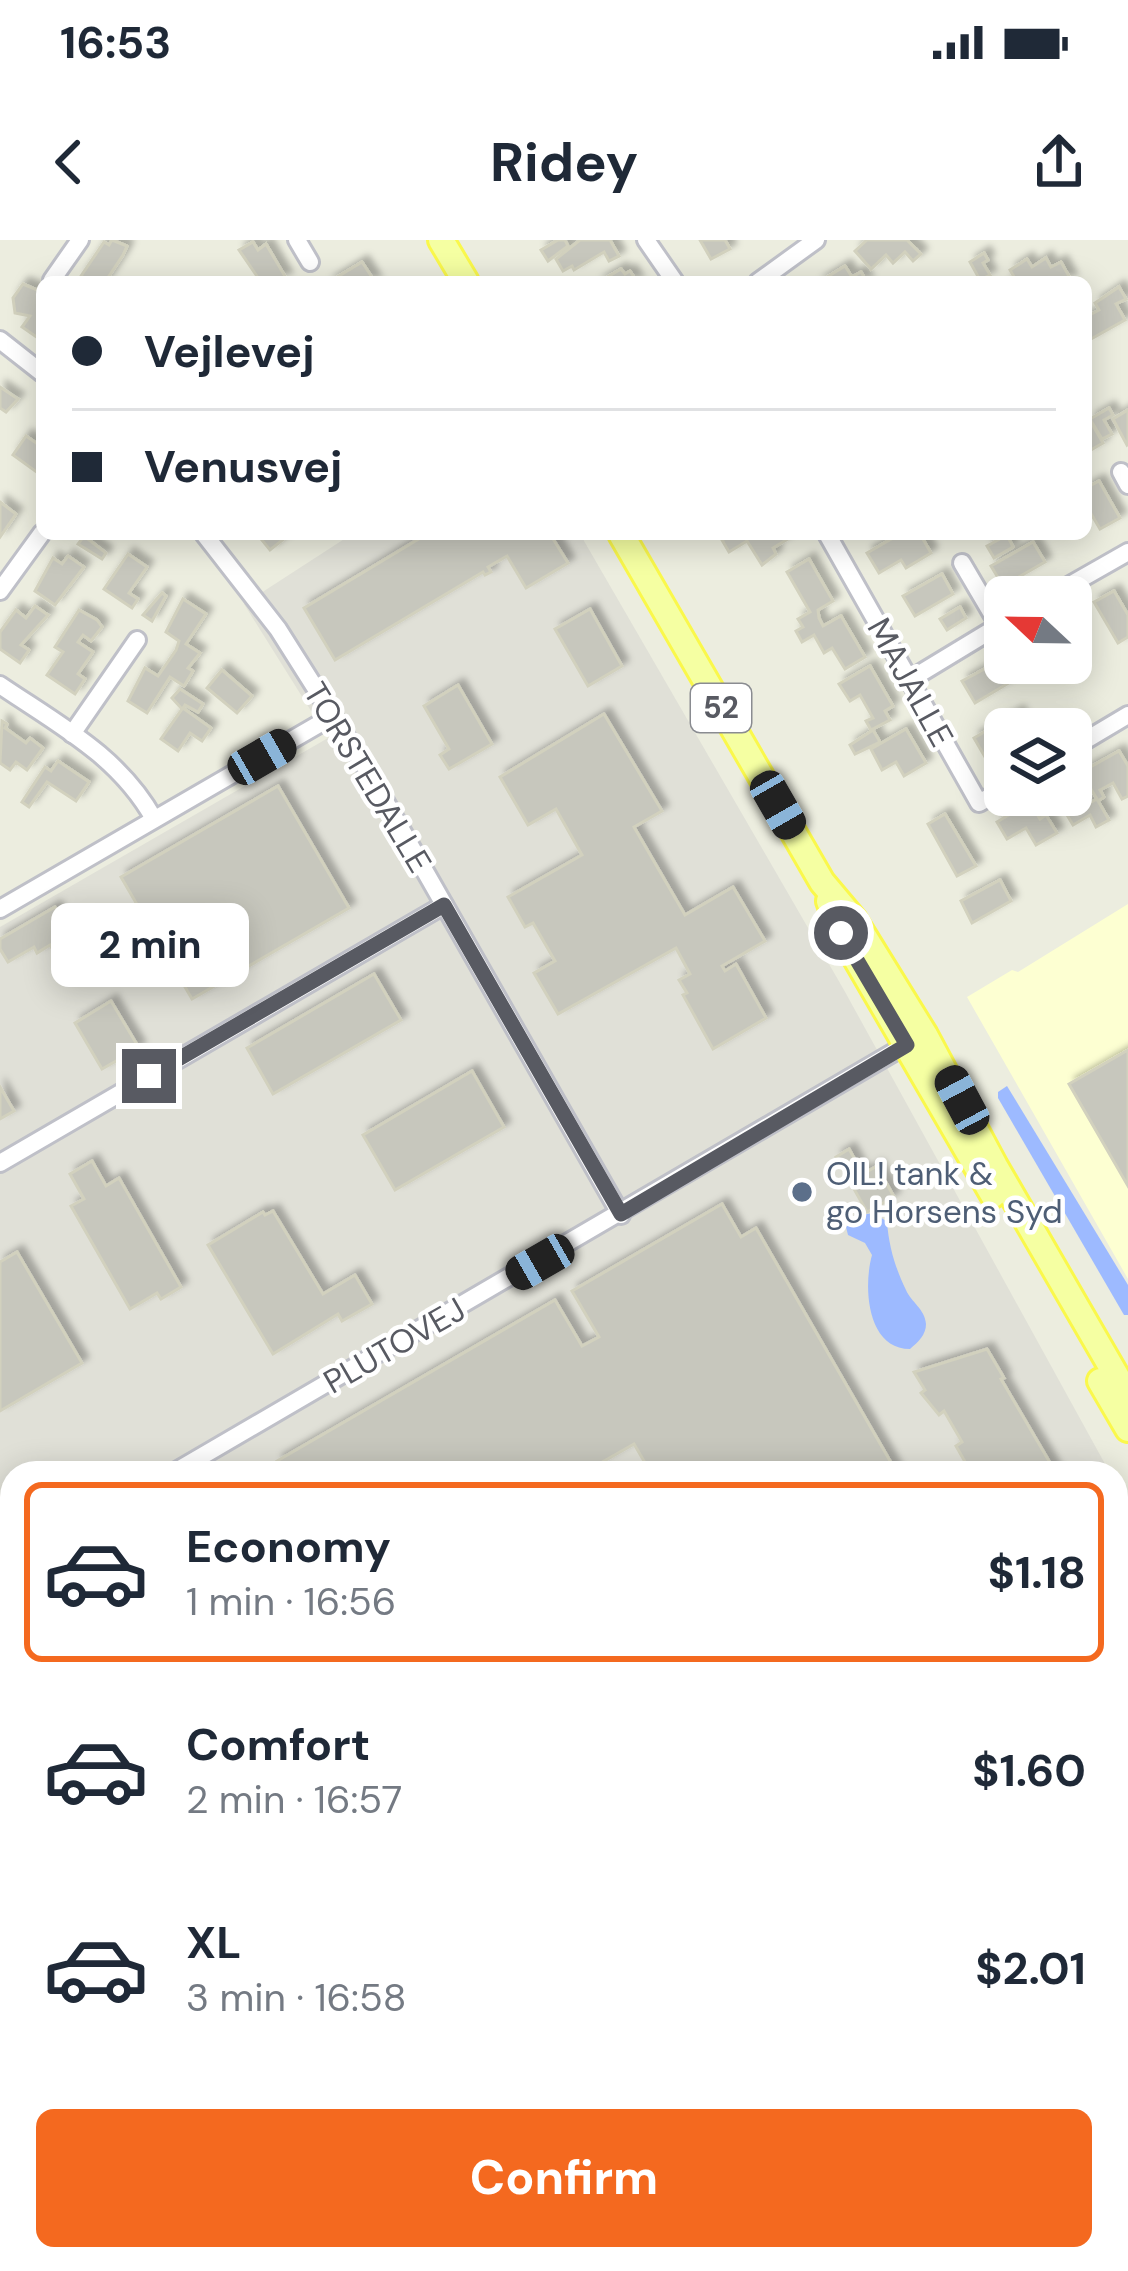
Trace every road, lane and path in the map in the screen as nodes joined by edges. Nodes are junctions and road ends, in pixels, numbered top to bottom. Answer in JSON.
{"nodes":[{"id":1,"x":80,"y":240,"type":"edge"},
{"id":2,"x":297,"y":240,"type":"edge"},
{"id":3,"x":441,"y":240,"type":"edge"},
{"id":4,"x":459,"y":240,"type":"edge"},
{"id":5,"x":646,"y":240,"type":"edge"},
{"id":6,"x":816,"y":240,"type":"edge"},
{"id":7,"x":310,"y":262,"type":"dead end"},
{"id":8,"x":55,"y":276,"type":"edge"},
{"id":9,"x":462,"y":276,"type":"edge"},
{"id":10,"x":479,"y":276,"type":"edge"},
{"id":11,"x":671,"y":276,"type":"edge"},
{"id":12,"x":766,"y":276,"type":"edge"},
{"id":13,"x":0,"y":340,"type":"edge"},
{"id":14,"x":36,"y":368,"type":"edge"},
{"id":15,"x":36,"y":540,"type":"edge"},
{"id":16,"x":212,"y":540,"type":"edge"},
{"id":17,"x":624,"y":540,"type":"edge"},
{"id":18,"x":830,"y":540,"type":"edge"},
{"id":19,"x":1128,"y":552,"type":"edge"},
{"id":20,"x":962,"y":563,"type":"dead end"},
{"id":21,"x":1086,"y":576,"type":"edge"},
{"id":22,"x":0,"y":591,"type":"edge"},
{"id":23,"x":984,"y":597,"type":"edge"},
{"id":24,"x":984,"y":635,"type":"edge"},
{"id":25,"x":137,"y":640,"type":"dead end"},
{"id":26,"x":910,"y":679,"type":"junction"},
{"id":27,"x":0,"y":686,"type":"edge"},
{"id":28,"x":1128,"y":715,"type":"edge"},
{"id":29,"x":333,"y":716,"type":"junction"},
{"id":30,"x":1092,"y":729,"type":"edge"},
{"id":31,"x":72,"y":734,"type":"junction"},
{"id":32,"x":984,"y":800,"type":"edge"},
{"id":33,"x":154,"y":819,"type":"junction"},
{"id":34,"x":444,"y":905,"type":"junction"},
{"id":35,"x":0,"y":909,"type":"edge"},
{"id":36,"x":916,"y":1040,"type":"junction"},
{"id":37,"x":0,"y":1163,"type":"edge"},
{"id":38,"x":621,"y":1214,"type":"junction"},
{"id":39,"x":1096,"y":1374,"type":"junction"},
{"id":40,"x":1128,"y":1396,"type":"edge"},
{"id":41,"x":1128,"y":1419,"type":"edge"},
{"id":42,"x":1128,"y":1429,"type":"edge"},
{"id":43,"x":194,"y":1461,"type":"edge"}],
"edges":[{"from":1,"to":8,"type":"street"},
{"from":2,"to":7,"type":"street"},
{"from":3,"to":9,"type":"main road"},
{"from":4,"to":10,"type":"main road"},
{"from":5,"to":11,"type":"street"},
{"from":6,"to":12,"type":"street"},
{"from":13,"to":14,"type":"street"},
{"from":15,"to":22,"type":"street"},
{"from":16,"to":29,"type":"street","name":"TORSTEDALLE"},
{"from":17,"to":36,"type":"main road","number":"52"},
{"from":18,"to":26,"type":"street","name":"MAJALLE"},
{"from":19,"to":21,"type":"street"},
{"from":20,"to":23,"type":"street"},
{"from":24,"to":26,"type":"street"},
{"from":25,"to":31,"type":"street"},
{"from":26,"to":32,"type":"street","name":"MAJALLE"},
{"from":27,"to":31,"type":"street"},
{"from":28,"to":30,"type":"street"},
{"from":29,"to":33,"type":"street"},
{"from":29,"to":34,"type":"street","name":"TORSTEDALLE"},
{"from":31,"to":33,"type":"street"},
{"from":33,"to":35,"type":"street"},
{"from":34,"to":37,"type":"street"},
{"from":34,"to":38,"type":"street","name":"TORSTEDALLE"},
{"from":36,"to":38,"type":"street","name":"PLUTOVEJ"},
{"from":36,"to":39,"type":"main road","number":"52"},
{"from":36,"to":40,"type":"main road","number":"52"},
{"from":38,"to":43,"type":"street","name":"PLUTOVEJ"},
{"from":39,"to":41,"type":"main road"},
{"from":39,"to":42,"type":"main road","number":"52"}]}
